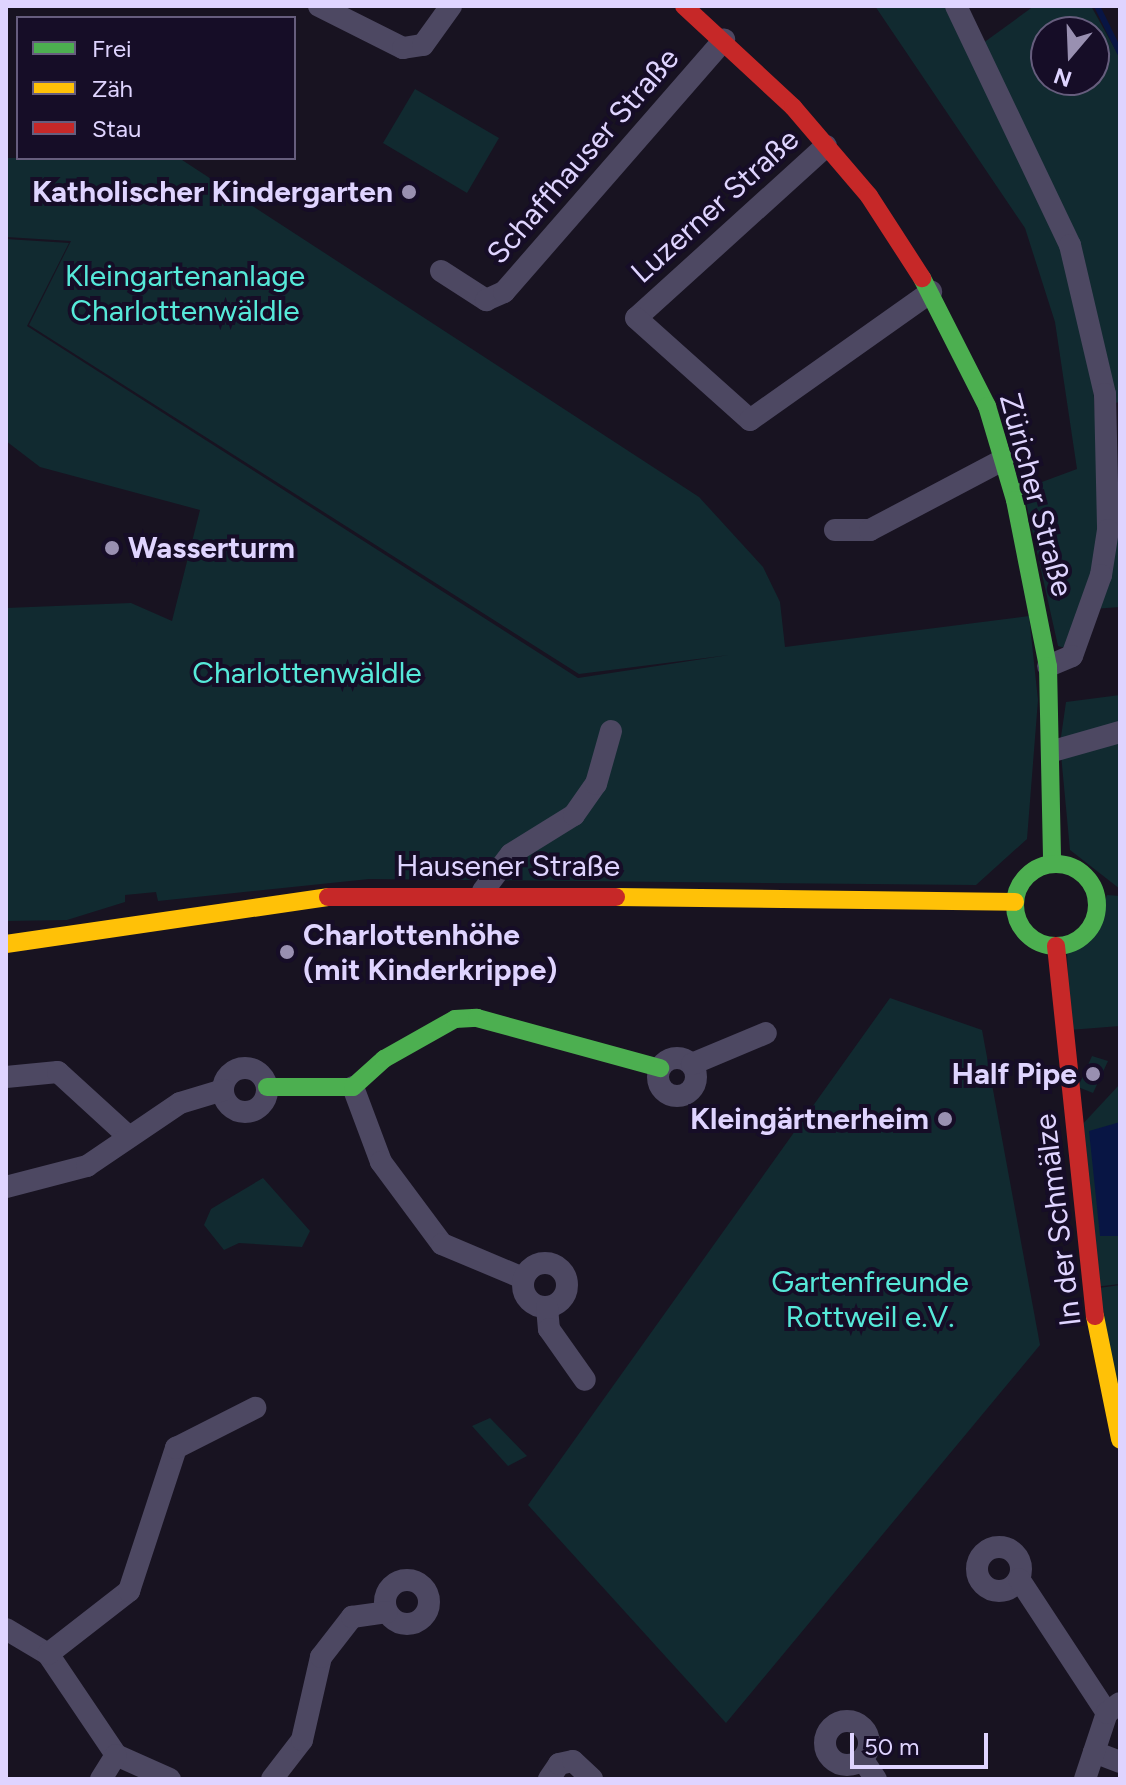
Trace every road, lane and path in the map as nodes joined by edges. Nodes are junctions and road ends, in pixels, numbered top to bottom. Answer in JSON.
{"nodes":[{"id":1,"x":319,"y":6,"type":"edge"},
{"id":2,"x":451,"y":6,"type":"edge"},
{"id":3,"x":684,"y":6,"type":"edge"},
{"id":4,"x":956,"y":6,"type":"edge"},
{"id":5,"x":724,"y":40,"type":"junction"},
{"id":6,"x":826,"y":146,"type":"junction"},
{"id":7,"x":441,"y":271,"type":"dead end"},
{"id":8,"x":931,"y":292,"type":"junction"},
{"id":9,"x":1003,"y":460,"type":"junction"},
{"id":10,"x":835,"y":530,"type":"dead end"},
{"id":11,"x":1048,"y":666,"type":"junction"},
{"id":12,"x":611,"y":731,"type":"dead end"},
{"id":13,"x":1120,"y":732,"type":"edge"},
{"id":14,"x":1053,"y":751,"type":"junction"},
{"id":15,"x":1052,"y":863,"type":"junction"},
{"id":16,"x":483,"y":891,"type":"junction"},
{"id":17,"x":1015,"y":902,"type":"junction"},
{"id":18,"x":1098,"y":907,"type":"junction"},
{"id":19,"x":1120,"y":908,"type":"edge"},
{"id":20,"x":6,"y":944,"type":"edge"},
{"id":21,"x":1056,"y":946,"type":"junction"},
{"id":22,"x":766,"y":1033,"type":"dead end"},
{"id":23,"x":692,"y":1064,"type":"junction"},
{"id":24,"x":660,"y":1068,"type":"junction"},
{"id":25,"x":6,"y":1077,"type":"edge"},
{"id":26,"x":267,"y":1087,"type":"junction"},
{"id":27,"x":353,"y":1087,"type":"junction"},
{"id":28,"x":223,"y":1090,"type":"junction"},
{"id":29,"x":128,"y":1136,"type":"junction"},
{"id":30,"x":6,"y":1187,"type":"edge"},
{"id":31,"x":523,"y":1278,"type":"junction"},
{"id":32,"x":547,"y":1307,"type":"junction"},
{"id":33,"x":585,"y":1380,"type":"dead end"},
{"id":34,"x":255,"y":1408,"type":"dead end"},
{"id":35,"x":1120,"y":1439,"type":"edge"},
{"id":36,"x":1019,"y":1579,"type":"dead end"},
{"id":37,"x":387,"y":1612,"type":"dead end"},
{"id":38,"x":6,"y":1629,"type":"edge"},
{"id":39,"x":48,"y":1654,"type":"junction"},
{"id":40,"x":1113,"y":1708,"type":"edge"},
{"id":41,"x":1094,"y":1752,"type":"junction"},
{"id":42,"x":116,"y":1755,"type":"junction"},
{"id":43,"x":863,"y":1760,"type":"dead end"},
{"id":44,"x":1120,"y":1762,"type":"edge"},
{"id":45,"x":101,"y":1779,"type":"edge"},
{"id":46,"x":170,"y":1779,"type":"edge"},
{"id":47,"x":272,"y":1779,"type":"edge"},
{"id":48,"x":549,"y":1779,"type":"edge"},
{"id":49,"x":592,"y":1779,"type":"edge"},
{"id":50,"x":876,"y":1779,"type":"edge"},
{"id":51,"x":1085,"y":1779,"type":"edge"}],
"edges":[{"from":1,"to":2,"type":"street"},
{"from":3,"to":5,"type":"street","name":"Züricher Straße"},
{"from":4,"to":11,"type":"street"},
{"from":5,"to":6,"type":"street","name":"Züricher Straße"},
{"from":5,"to":7,"type":"street","name":"Schaffhauser Straße"},
{"from":6,"to":8,"type":"street","name":"Züricher Straße"},
{"from":6,"to":8,"type":"street","name":"Luzerner Straße"},
{"from":8,"to":9,"type":"street","name":"Züricher Straße"},
{"from":9,"to":10,"type":"street"},
{"from":9,"to":11,"type":"street","name":"Züricher Straße"},
{"from":11,"to":14,"type":"street","name":"Züricher Straße"},
{"from":12,"to":16,"type":"street"},
{"from":13,"to":14,"type":"street"},
{"from":14,"to":15,"type":"street","name":"Züricher Straße"},
{"from":15,"to":17,"type":"street"},
{"from":15,"to":18,"type":"street"},
{"from":16,"to":17,"type":"street","name":"Hausener Straße"},
{"from":16,"to":20,"type":"street","name":"Hausener Straße"},
{"from":17,"to":21,"type":"street"},
{"from":18,"to":19,"type":"street"},
{"from":18,"to":21,"type":"street"},
{"from":21,"to":35,"type":"street","name":"In der Schmälze"},
{"from":22,"to":23,"type":"street"},
{"from":23,"to":24,"type":"street"},
{"from":23,"to":24,"type":"street"},
{"from":24,"to":27,"type":"street"},
{"from":25,"to":29,"type":"street"},
{"from":26,"to":27,"type":"street"},
{"from":26,"to":28,"type":"street"},
{"from":26,"to":28,"type":"street"},
{"from":27,"to":31,"type":"street"},
{"from":28,"to":29,"type":"street"},
{"from":29,"to":30,"type":"street"},
{"from":31,"to":32,"type":"street"},
{"from":31,"to":32,"type":"street"},
{"from":32,"to":33,"type":"street"},
{"from":34,"to":39,"type":"street"},
{"from":36,"to":40,"type":"street"},
{"from":37,"to":47,"type":"street"},
{"from":38,"to":39,"type":"street"},
{"from":39,"to":42,"type":"street"},
{"from":40,"to":41,"type":"street"},
{"from":41,"to":44,"type":"street"},
{"from":41,"to":51,"type":"street"},
{"from":42,"to":45,"type":"street"},
{"from":42,"to":46,"type":"street"},
{"from":43,"to":50,"type":"street"},
{"from":48,"to":49,"type":"street"}]}
